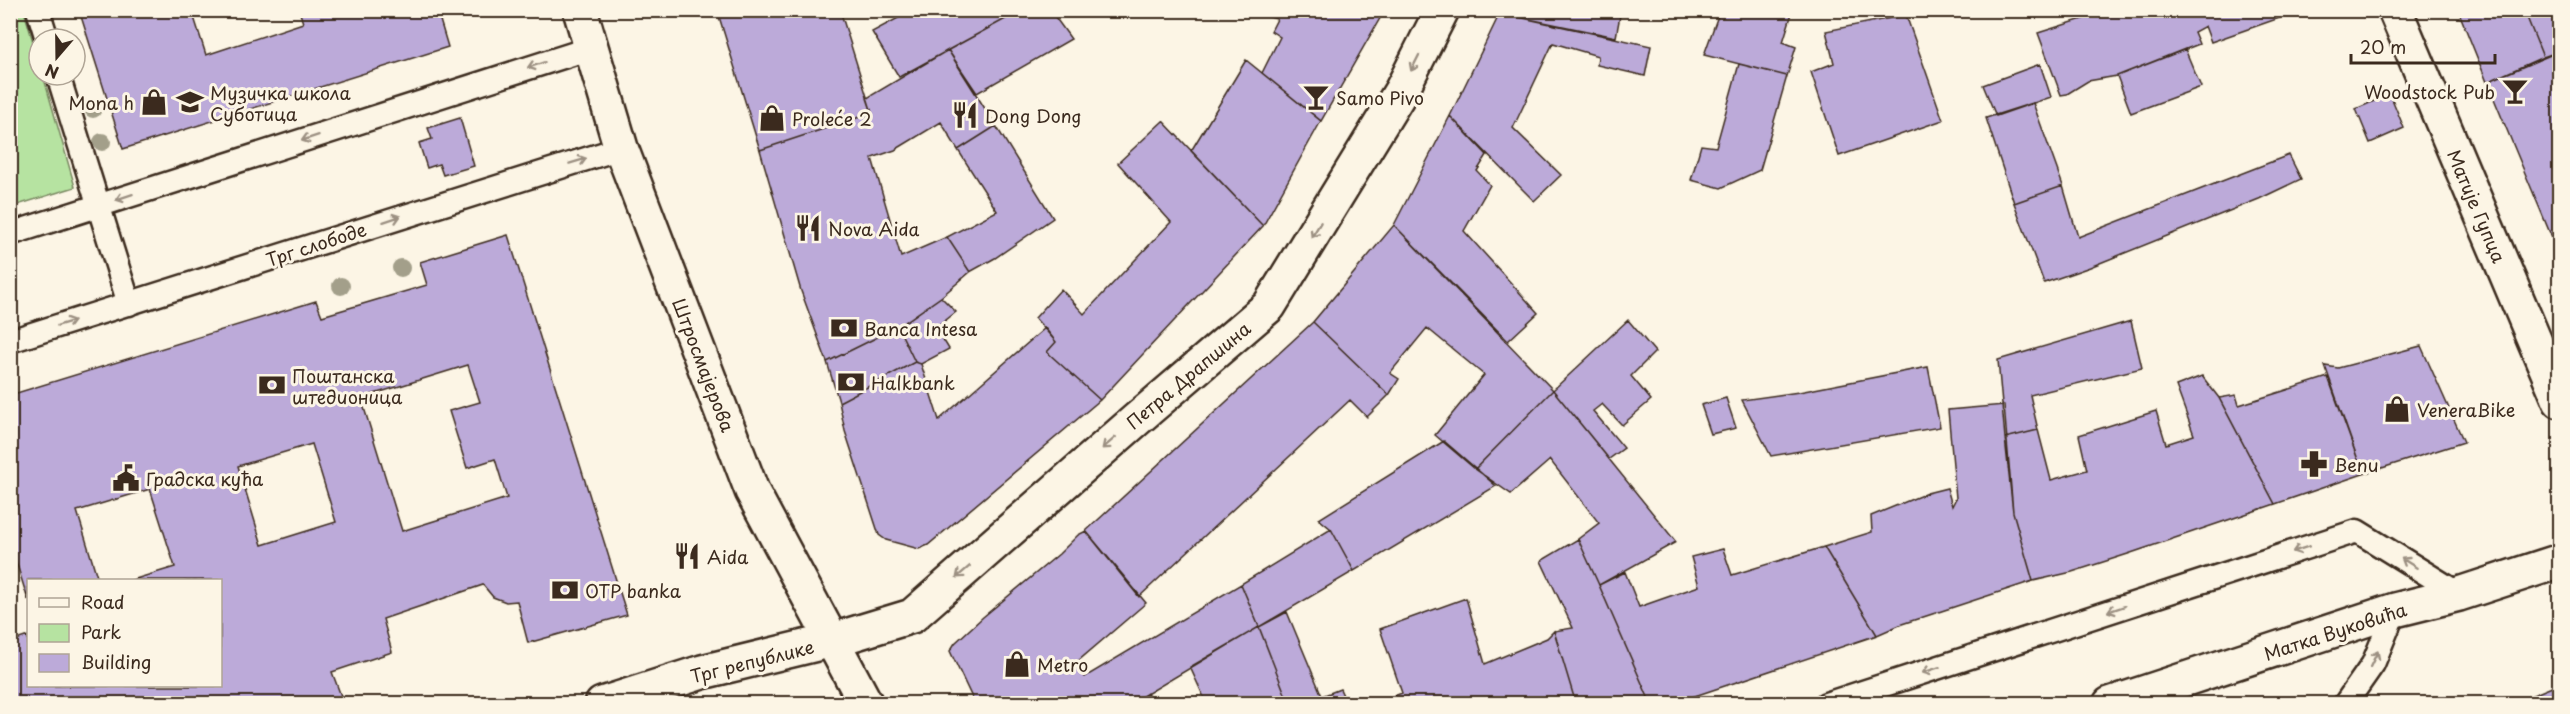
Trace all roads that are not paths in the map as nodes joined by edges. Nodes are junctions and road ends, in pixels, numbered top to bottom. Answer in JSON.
{"nodes":[{"id":1,"x":38,"y":10,"type":"edge"},
{"id":2,"x":579,"y":10,"type":"edge"},
{"id":3,"x":1442,"y":10,"type":"edge"},
{"id":4,"x":2395,"y":10,"type":"edge"},
{"id":5,"x":43,"y":27,"type":"edge"},
{"id":6,"x":591,"y":48,"type":"junction"},
{"id":7,"x":62,"y":87,"type":"edge"},
{"id":8,"x":621,"y":148,"type":"junction"},
{"id":9,"x":97,"y":206,"type":"junction"},
{"id":10,"x":10,"y":234,"type":"edge"},
{"id":11,"x":129,"y":304,"type":"junction"},
{"id":12,"x":10,"y":341,"type":"edge"},
{"id":13,"x":2559,"y":401,"type":"edge"},
{"id":14,"x":2559,"y":561,"type":"edge"},
{"id":15,"x":2459,"y":594,"type":"junction"},
{"id":16,"x":2395,"y":610,"type":"junction"},
{"id":17,"x":833,"y":640,"type":"junction"},
{"id":18,"x":602,"y":704,"type":"edge"},
{"id":19,"x":866,"y":704,"type":"edge"},
{"id":20,"x":1826,"y":704,"type":"edge"},
{"id":21,"x":2110,"y":704,"type":"edge"},
{"id":22,"x":2346,"y":704,"type":"edge"}],
"edges":[{"from":1,"to":5,"type":"lane"},
{"from":2,"to":6,"type":"street","name":"Штросмајерова"},
{"from":3,"to":17,"type":"street","name":"Петра Драпшина","one_way":true},
{"from":4,"to":13,"type":"street","name":"Матије Гупца"},
{"from":6,"to":8,"type":"street","name":"Штросмајерова"},
{"from":6,"to":9,"type":"lane","one_way":true},
{"from":7,"to":9,"type":"lane"},
{"from":11,"to":8,"type":"lane","name":"Трг слободе","one_way":true},
{"from":8,"to":17,"type":"street","name":"Штросмајерова"},
{"from":9,"to":10,"type":"lane"},
{"from":9,"to":11,"type":"lane"},
{"from":12,"to":11,"type":"lane","name":"Трг слободе","one_way":true},
{"from":14,"to":15,"type":"street","name":"Матка Вуковића"},
{"from":15,"to":16,"type":"street","name":"Матка Вуковића"},
{"from":15,"to":20,"type":"lane","one_way":true},
{"from":16,"to":21,"type":"street","name":"Матка Вуковића"},
{"from":22,"to":16,"type":"lane","one_way":true},
{"from":17,"to":18,"type":"street","name":"Трг републике"},
{"from":17,"to":19,"type":"street","name":"Штросмајерова"}]}
